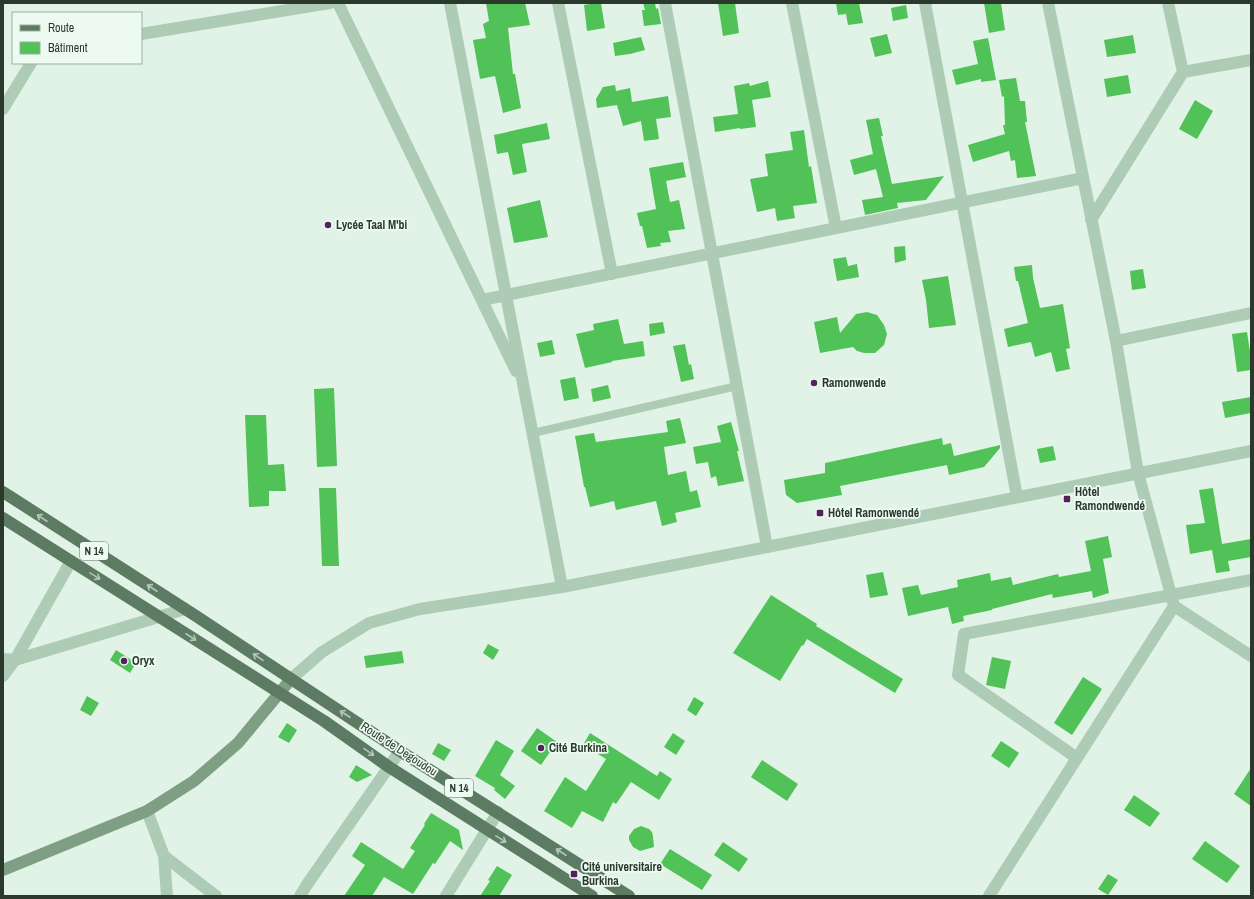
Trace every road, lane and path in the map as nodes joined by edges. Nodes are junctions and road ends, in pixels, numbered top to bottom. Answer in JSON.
{"nodes":[{"id":1,"x":330,"y":3,"type":"edge"},
{"id":2,"x":338,"y":3,"type":"edge"},
{"id":3,"x":450,"y":3,"type":"edge"},
{"id":4,"x":558,"y":3,"type":"edge"},
{"id":5,"x":665,"y":3,"type":"edge"},
{"id":6,"x":792,"y":3,"type":"edge"},
{"id":7,"x":925,"y":3,"type":"edge"},
{"id":8,"x":1048,"y":3,"type":"edge"},
{"id":9,"x":1168,"y":3,"type":"edge"},
{"id":10,"x":142,"y":34,"type":"edge"},
{"id":11,"x":1251,"y":60,"type":"edge"},
{"id":12,"x":30,"y":64,"type":"edge"},
{"id":13,"x":1183,"y":72,"type":"junction"},
{"id":14,"x":3,"y":108,"type":"edge"},
{"id":15,"x":1083,"y":178,"type":"junction"},
{"id":16,"x":962,"y":202,"type":"junction"},
{"id":17,"x":1091,"y":220,"type":"junction"},
{"id":18,"x":836,"y":228,"type":"junction"},
{"id":19,"x":712,"y":253,"type":"junction"},
{"id":20,"x":612,"y":274,"type":"junction"},
{"id":21,"x":506,"y":295,"type":"junction"},
{"id":22,"x":482,"y":300,"type":"junction"},
{"id":23,"x":1251,"y":313,"type":"edge"},
{"id":24,"x":1116,"y":340,"type":"junction"},
{"id":25,"x":524,"y":386,"type":"junction"},
{"id":26,"x":737,"y":386,"type":"junction"},
{"id":27,"x":533,"y":433,"type":"junction"},
{"id":28,"x":1251,"y":451,"type":"edge"},
{"id":29,"x":1138,"y":473,"type":"junction"},
{"id":30,"x":3,"y":492,"type":"edge"},
{"id":31,"x":1017,"y":497,"type":"junction"},
{"id":32,"x":3,"y":518,"type":"edge"},
{"id":33,"x":767,"y":547,"type":"junction"},
{"id":34,"x":71,"y":561,"type":"junction"},
{"id":35,"x":1251,"y":580,"type":"edge"},
{"id":36,"x":562,"y":587,"type":"junction"},
{"id":37,"x":1173,"y":601,"type":"junction"},
{"id":38,"x":184,"y":609,"type":"junction"},
{"id":39,"x":158,"y":616,"type":"junction"},
{"id":40,"x":1251,"y":656,"type":"edge"},
{"id":41,"x":9,"y":660,"type":"edge"},
{"id":42,"x":3,"y":676,"type":"edge"},
{"id":43,"x":291,"y":679,"type":"junction"},
{"id":44,"x":278,"y":693,"type":"junction"},
{"id":45,"x":400,"y":751,"type":"junction"},
{"id":46,"x":1078,"y":758,"type":"junction"},
{"id":47,"x":389,"y":766,"type":"junction"},
{"id":48,"x":147,"y":811,"type":"junction"},
{"id":49,"x":498,"y":812,"type":"junction"},
{"id":50,"x":487,"y":830,"type":"junction"},
{"id":51,"x":164,"y":856,"type":"junction"},
{"id":52,"x":3,"y":870,"type":"edge"},
{"id":53,"x":167,"y":896,"type":"edge"},
{"id":54,"x":216,"y":896,"type":"edge"},
{"id":55,"x":300,"y":896,"type":"edge"},
{"id":56,"x":446,"y":896,"type":"edge"},
{"id":57,"x":592,"y":896,"type":"edge"},
{"id":58,"x":629,"y":896,"type":"edge"},
{"id":59,"x":989,"y":896,"type":"edge"}],
"edges":[{"from":1,"to":10,"type":"street"},
{"from":2,"to":22,"type":"street"},
{"from":3,"to":21,"type":"street"},
{"from":4,"to":20,"type":"street"},
{"from":5,"to":19,"type":"street"},
{"from":6,"to":18,"type":"street"},
{"from":7,"to":16,"type":"street"},
{"from":8,"to":15,"type":"street"},
{"from":9,"to":13,"type":"street"},
{"from":11,"to":13,"type":"street"},
{"from":12,"to":14,"type":"street"},
{"from":13,"to":17,"type":"street"},
{"from":15,"to":16,"type":"street"},
{"from":15,"to":17,"type":"street"},
{"from":16,"to":18,"type":"street"},
{"from":16,"to":31,"type":"street"},
{"from":17,"to":24,"type":"street"},
{"from":18,"to":19,"type":"street"},
{"from":19,"to":20,"type":"street"},
{"from":19,"to":26,"type":"street"},
{"from":20,"to":21,"type":"street"},
{"from":21,"to":22,"type":"street"},
{"from":21,"to":25,"type":"street"},
{"from":22,"to":25,"type":"street"},
{"from":23,"to":24,"type":"street"},
{"from":24,"to":29,"type":"street"},
{"from":25,"to":27,"type":"street"},
{"from":26,"to":27,"type":"lane"},
{"from":26,"to":33,"type":"street"},
{"from":27,"to":36,"type":"street"},
{"from":28,"to":29,"type":"street"},
{"from":29,"to":31,"type":"street"},
{"from":29,"to":37,"type":"street"},
{"from":38,"to":30,"type":"main road","number":"N 14","one_way":true},
{"from":31,"to":33,"type":"street"},
{"from":32,"to":34,"type":"main road","number":"N 14"},
{"from":33,"to":36,"type":"street"},
{"from":34,"to":39,"type":"main road","number":"N 14","one_way":true},
{"from":34,"to":41,"type":"street"},
{"from":35,"to":37,"type":"street"},
{"from":36,"to":43,"type":"street"},
{"from":37,"to":40,"type":"street"},
{"from":37,"to":46,"type":"street"},
{"from":37,"to":46,"type":"street"},
{"from":38,"to":39,"type":"street"},
{"from":43,"to":38,"type":"main road","number":"N 14","one_way":true},
{"from":39,"to":41,"type":"street"},
{"from":39,"to":44,"type":"main road","number":"N 14","one_way":true},
{"from":41,"to":42,"type":"street"},
{"from":43,"to":44,"type":"street"},
{"from":45,"to":43,"type":"main road","name":"Route de Degoudou","number":"N 14","one_way":true},
{"from":44,"to":47,"type":"main road","name":"Route de Degoudou","number":"N 14","one_way":true},
{"from":44,"to":48,"type":"street"},
{"from":45,"to":47,"type":"street"},
{"from":45,"to":49,"type":"main road","name":"Route de Degoudou","number":"N 14"},
{"from":46,"to":59,"type":"street"},
{"from":47,"to":50,"type":"main road","name":"Route de Degoudou","number":"N 14"},
{"from":47,"to":55,"type":"street"},
{"from":48,"to":51,"type":"street"},
{"from":48,"to":52,"type":"street"},
{"from":49,"to":50,"type":"street"},
{"from":58,"to":49,"type":"main road","name":"Route de Degoudou","number":"N 14","one_way":true},
{"from":50,"to":56,"type":"street"},
{"from":50,"to":57,"type":"main road","name":"Route de Degoudou","number":"N 14","one_way":true},
{"from":51,"to":53,"type":"street"},
{"from":51,"to":54,"type":"street"}]}
